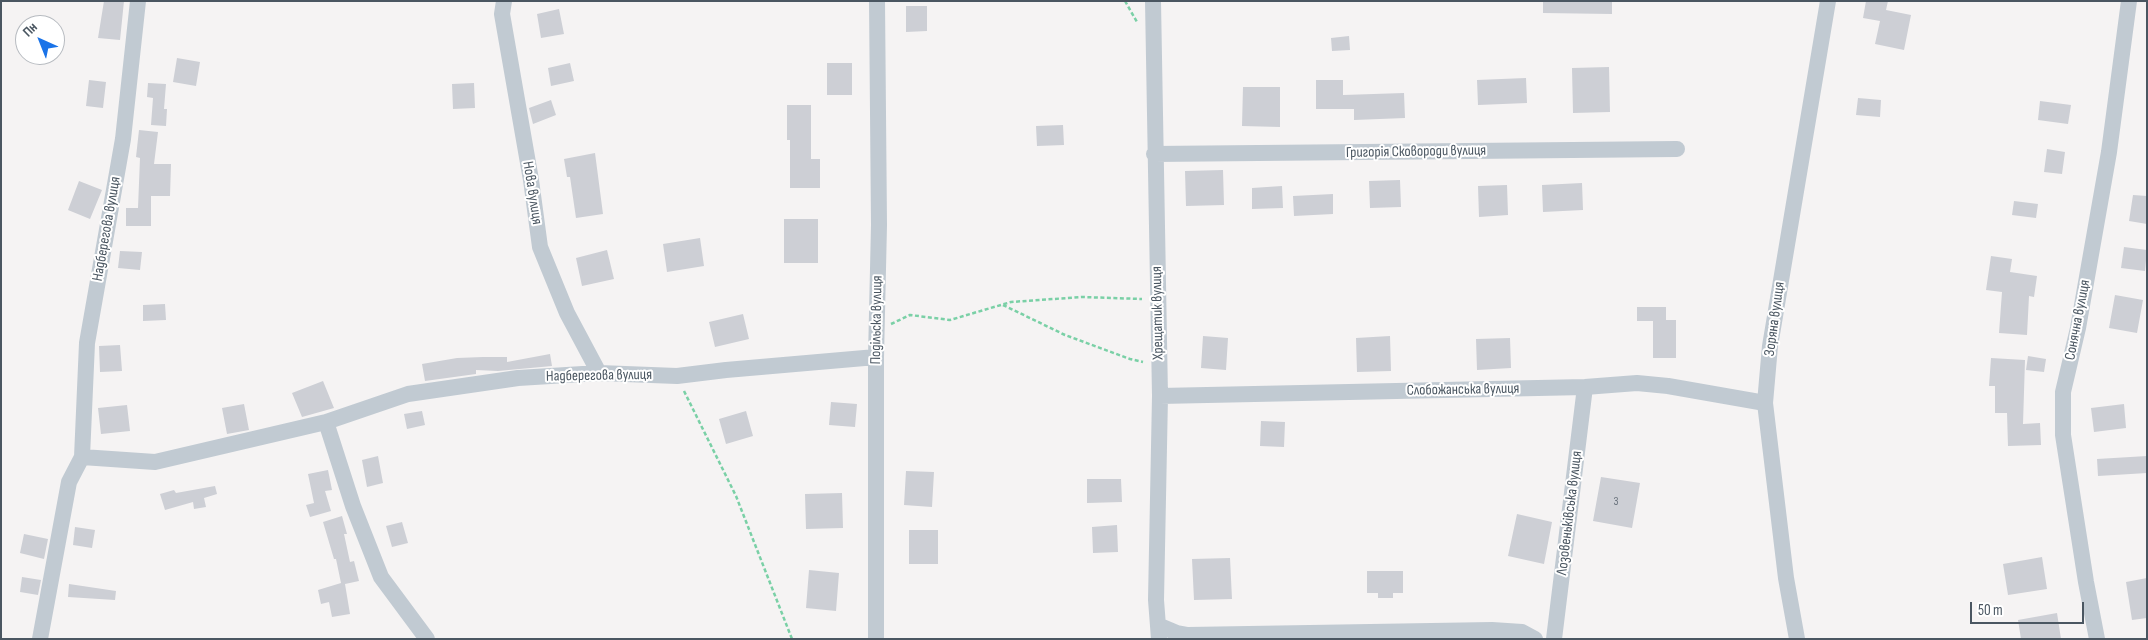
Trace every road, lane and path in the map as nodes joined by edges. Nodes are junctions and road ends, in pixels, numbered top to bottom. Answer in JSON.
{"nodes":[{"id":1,"x":138,"y":1,"type":"edge"},
{"id":2,"x":504,"y":1,"type":"edge"},
{"id":3,"x":877,"y":1,"type":"edge"},
{"id":4,"x":1153,"y":1,"type":"edge"},
{"id":5,"x":1828,"y":1,"type":"edge"},
{"id":6,"x":2129,"y":1,"type":"edge"},
{"id":7,"x":1677,"y":149,"type":"dead end"},
{"id":8,"x":1154,"y":154,"type":"junction"},
{"id":9,"x":1158,"y":300,"type":"junction"},
{"id":10,"x":1002,"y":305,"type":"junction"},
{"id":11,"x":891,"y":324,"type":"dead end"},
{"id":12,"x":876,"y":356,"type":"junction"},
{"id":13,"x":1159,"y":366,"type":"junction"},
{"id":14,"x":599,"y":373,"type":"junction"},
{"id":15,"x":677,"y":376,"type":"junction"},
{"id":16,"x":1585,"y":387,"type":"junction"},
{"id":17,"x":1160,"y":396,"type":"junction"},
{"id":18,"x":1765,"y":403,"type":"junction"},
{"id":19,"x":326,"y":422,"type":"junction"},
{"id":20,"x":82,"y":457,"type":"junction"},
{"id":21,"x":1159,"y":632,"type":"edge"},
{"id":22,"x":40,"y":639,"type":"edge"},
{"id":23,"x":428,"y":639,"type":"edge"},
{"id":24,"x":792,"y":639,"type":"edge"},
{"id":25,"x":876,"y":639,"type":"edge"},
{"id":26,"x":1535,"y":639,"type":"edge"},
{"id":27,"x":1554,"y":639,"type":"edge"},
{"id":28,"x":1797,"y":639,"type":"edge"},
{"id":29,"x":2097,"y":639,"type":"edge"}],
"edges":[{"from":1,"to":20,"type":"street","name":"Надберегова вулиця"},
{"from":2,"to":14,"type":"street","name":"Нова вулиця"},
{"from":3,"to":12,"type":"street","name":"Подільска вулиця"},
{"from":4,"to":8,"type":"street","name":"Хрещатик вулиця"},
{"from":5,"to":18,"type":"street","name":"Зоряна вулиця"},
{"from":6,"to":29,"type":"street","name":"Сонячна вулиця"},
{"from":7,"to":8,"type":"street","name":"Григорія Сковороди вулиця"},
{"from":8,"to":9,"type":"street","name":"Хрещатик вулиця"},
{"from":9,"to":10,"type":"path"},
{"from":9,"to":13,"type":"street","name":"Хрещатик вулиця"},
{"from":10,"to":11,"type":"path"},
{"from":10,"to":13,"type":"path"},
{"from":12,"to":15,"type":"street","name":"Надберегова вулиця"},
{"from":12,"to":25,"type":"street","name":"Подільска вулиця"},
{"from":13,"to":17,"type":"street","name":"Хрещатик вулиця"},
{"from":14,"to":15,"type":"street","name":"Надберегова вулиця"},
{"from":14,"to":19,"type":"street","name":"Надберегова вулиця"},
{"from":15,"to":24,"type":"path"},
{"from":16,"to":17,"type":"street","name":"Слобожанська вулиця"},
{"from":16,"to":18,"type":"street","name":"Слобожанська вулиця"},
{"from":16,"to":27,"type":"street","name":"Лозовеньківська вулиця"},
{"from":17,"to":21,"type":"street","name":"Хрещатик вулиця"},
{"from":18,"to":28,"type":"street","name":"Зоряна вулиця"},
{"from":19,"to":20,"type":"street","name":"Надберегова вулиця"},
{"from":19,"to":23,"type":"street"},
{"from":20,"to":22,"type":"street","name":"Надберегова вулиця"},
{"from":21,"to":26,"type":"street"}]}
